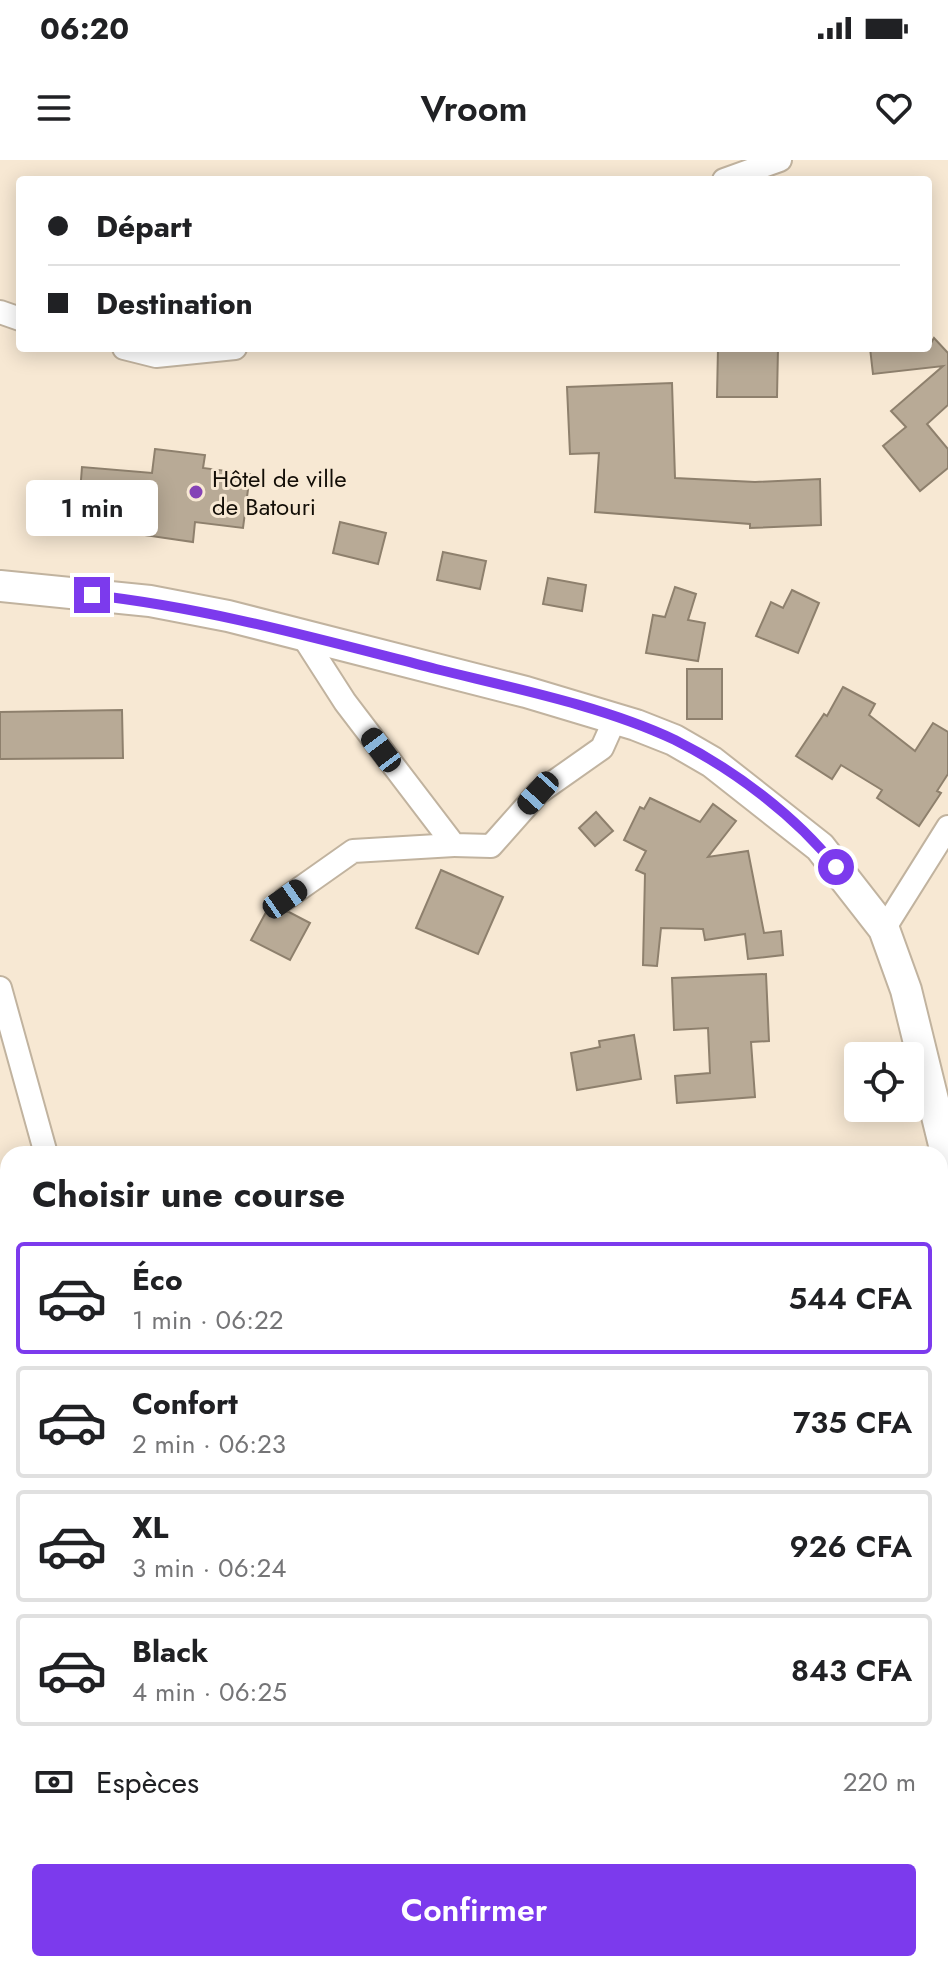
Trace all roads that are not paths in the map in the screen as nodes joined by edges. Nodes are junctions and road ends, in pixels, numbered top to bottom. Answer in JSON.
{"nodes":[{"id":1,"x":780,"y":160,"type":"edge"},
{"id":2,"x":735,"y":176,"type":"edge"},
{"id":3,"x":140,"y":352,"type":"edge"},
{"id":4,"x":196,"y":352,"type":"edge"},
{"id":5,"x":0,"y":586,"type":"edge"},
{"id":6,"x":302,"y":635,"type":"junction"},
{"id":7,"x":615,"y":719,"type":"junction"},
{"id":8,"x":947,"y":831,"type":"edge"},
{"id":9,"x":454,"y":845,"type":"junction"},
{"id":10,"x":285,"y":899,"type":"dead end"},
{"id":11,"x":884,"y":929,"type":"junction"},
{"id":12,"x":0,"y":988,"type":"edge"},
{"id":13,"x":44,"y":1146,"type":"edge"},
{"id":14,"x":944,"y":1146,"type":"edge"}],
"edges":[{"from":1,"to":2,"type":"street"},
{"from":3,"to":4,"type":"street"},
{"from":5,"to":6,"type":"main road"},
{"from":6,"to":7,"type":"main road"},
{"from":6,"to":9,"type":"street"},
{"from":7,"to":9,"type":"street"},
{"from":7,"to":11,"type":"main road"},
{"from":8,"to":11,"type":"street"},
{"from":9,"to":10,"type":"street"},
{"from":11,"to":14,"type":"main road"},
{"from":12,"to":13,"type":"street"}]}
